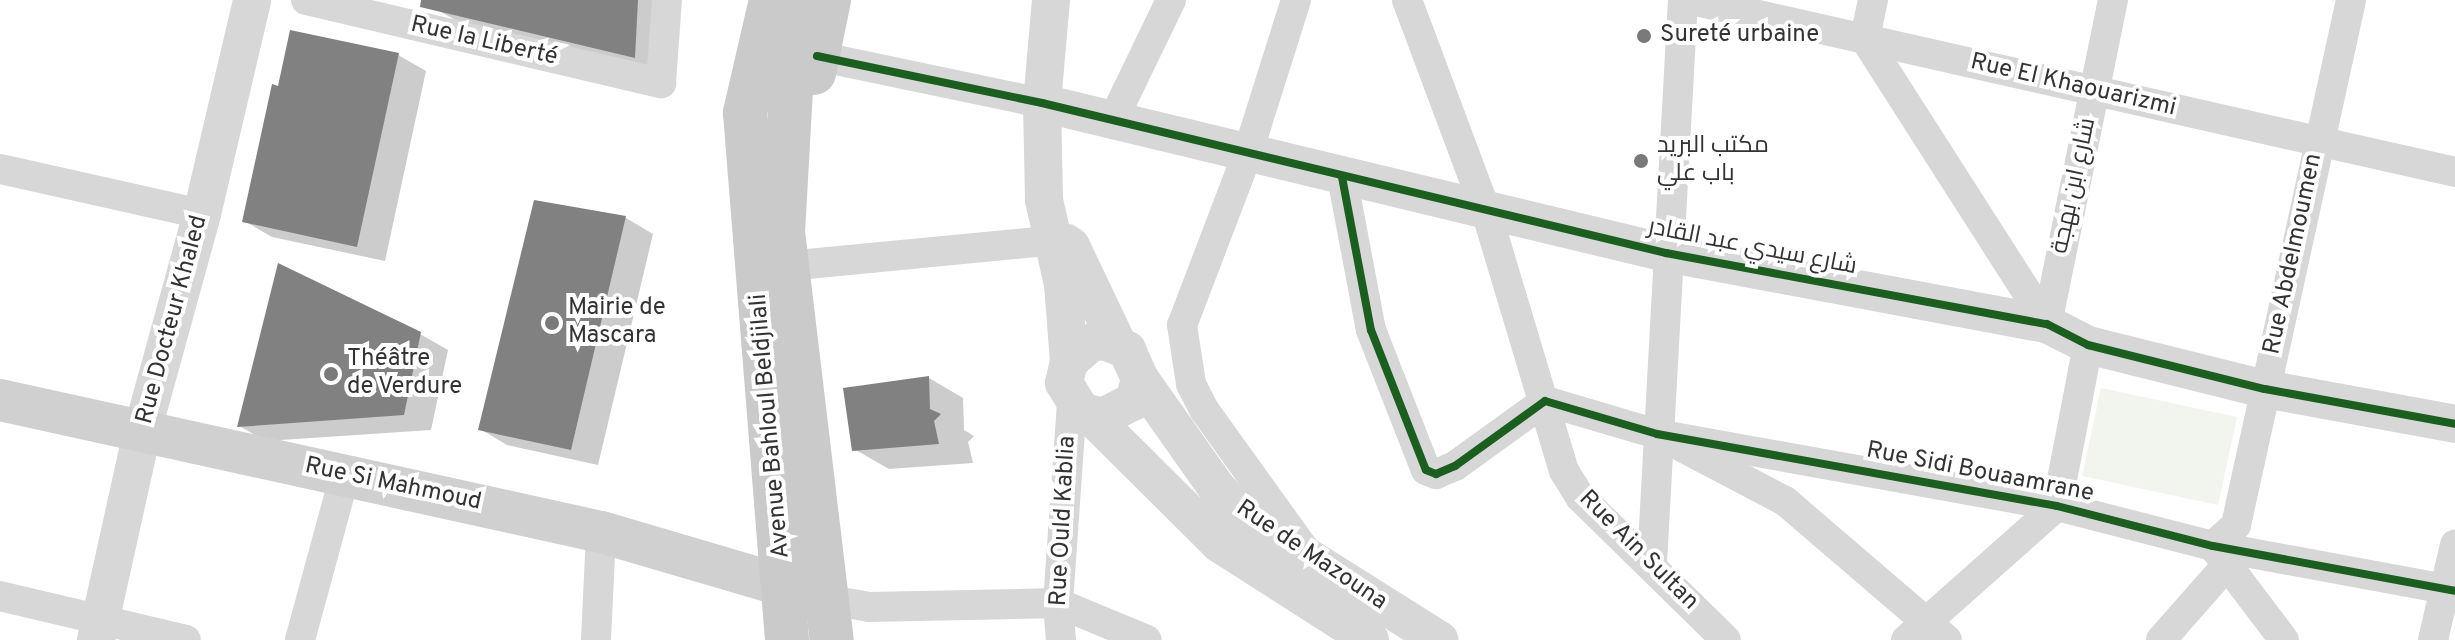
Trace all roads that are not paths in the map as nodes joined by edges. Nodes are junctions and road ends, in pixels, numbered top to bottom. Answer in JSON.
{"nodes":[{"id":1,"x":252,"y":0,"type":"edge"},
{"id":2,"x":306,"y":0,"type":"edge"},
{"id":3,"x":667,"y":0,"type":"edge"},
{"id":4,"x":771,"y":0,"type":"edge"},
{"id":5,"x":794,"y":0,"type":"edge"},
{"id":6,"x":829,"y":0,"type":"edge"},
{"id":7,"x":1051,"y":0,"type":"edge"},
{"id":8,"x":1072,"y":0,"type":"edge"},
{"id":9,"x":1171,"y":0,"type":"edge"},
{"id":10,"x":1296,"y":0,"type":"edge"},
{"id":11,"x":1407,"y":0,"type":"edge"},
{"id":12,"x":1683,"y":0,"type":"edge"},
{"id":13,"x":1692,"y":0,"type":"edge"},
{"id":14,"x":1873,"y":0,"type":"edge"},
{"id":15,"x":2113,"y":0,"type":"edge"},
{"id":16,"x":2351,"y":0,"type":"edge"},
{"id":17,"x":399,"y":11,"type":"edge"},
{"id":18,"x":1865,"y":39,"type":"junction"},
{"id":19,"x":817,"y":56,"type":"junction"},
{"id":20,"x":2095,"y":91,"type":"junction"},
{"id":21,"x":1053,"y":106,"type":"junction"},
{"id":22,"x":1113,"y":120,"type":"junction"},
{"id":23,"x":2319,"y":140,"type":"junction"},
{"id":24,"x":1247,"y":155,"type":"junction"},
{"id":25,"x":0,"y":169,"type":"edge"},
{"id":26,"x":2455,"y":172,"type":"edge"},
{"id":27,"x":1342,"y":177,"type":"junction"},
{"id":28,"x":1486,"y":211,"type":"junction"},
{"id":29,"x":202,"y":214,"type":"junction"},
{"id":30,"x":774,"y":237,"type":"junction"},
{"id":31,"x":1060,"y":241,"type":"junction"},
{"id":32,"x":1666,"y":253,"type":"junction"},
{"id":33,"x":2047,"y":324,"type":"junction"},
{"id":34,"x":1118,"y":345,"type":"junction"},
{"id":35,"x":2088,"y":345,"type":"junction"},
{"id":36,"x":1069,"y":362,"type":"junction"},
{"id":37,"x":1140,"y":379,"type":"junction"},
{"id":38,"x":2265,"y":389,"type":"junction"},
{"id":39,"x":0,"y":400,"type":"edge"},
{"id":40,"x":1545,"y":401,"type":"junction"},
{"id":41,"x":1082,"y":409,"type":"junction"},
{"id":42,"x":2455,"y":424,"type":"edge"},
{"id":43,"x":142,"y":432,"type":"junction"},
{"id":44,"x":1657,"y":434,"type":"junction"},
{"id":45,"x":345,"y":474,"type":"junction"},
{"id":46,"x":2057,"y":506,"type":"junction"},
{"id":47,"x":601,"y":532,"type":"junction"},
{"id":48,"x":2455,"y":545,"type":"edge"},
{"id":49,"x":2227,"y":546,"type":"junction"},
{"id":50,"x":1311,"y":559,"type":"junction"},
{"id":51,"x":1652,"y":563,"type":"junction"},
{"id":52,"x":783,"y":583,"type":"junction"},
{"id":53,"x":2449,"y":590,"type":"edge"},
{"id":54,"x":0,"y":596,"type":"edge"},
{"id":55,"x":1058,"y":603,"type":"junction"},
{"id":56,"x":831,"y":620,"type":"edge"},
{"id":57,"x":98,"y":630,"type":"edge"},
{"id":58,"x":1927,"y":634,"type":"edge"},
{"id":59,"x":186,"y":640,"type":"edge"},
{"id":60,"x":300,"y":640,"type":"edge"},
{"id":61,"x":596,"y":640,"type":"edge"},
{"id":62,"x":787,"y":640,"type":"edge"},
{"id":63,"x":1061,"y":640,"type":"edge"},
{"id":64,"x":1147,"y":640,"type":"edge"},
{"id":65,"x":1370,"y":640,"type":"edge"},
{"id":66,"x":1439,"y":640,"type":"edge"},
{"id":67,"x":1726,"y":640,"type":"edge"},
{"id":68,"x":2161,"y":640,"type":"edge"},
{"id":69,"x":2284,"y":640,"type":"edge"},
{"id":70,"x":2433,"y":640,"type":"edge"}],
"edges":[{"from":1,"to":29,"type":"street","name":"Rue Docteur Khaled"},
{"from":2,"to":17,"type":"street","name":"Rue la Liberté"},
{"from":3,"to":17,"type":"street","name":"Rue la Liberté"},
{"from":4,"to":30,"type":"main road","name":"Avenue Bahloul Beldjilali"},
{"from":5,"to":30,"type":"main road","name":"Avenue Bahloul Beldjilali"},
{"from":6,"to":19,"type":"main road","name":"Avenue Bahloul Beldjilali"},
{"from":7,"to":21,"type":"street"},
{"from":8,"to":21,"type":"street"},
{"from":9,"to":22,"type":"street"},
{"from":10,"to":24,"type":"street"},
{"from":11,"to":28,"type":"street","name":"Rue Ain Sultan"},
{"from":12,"to":32,"type":"street"},
{"from":13,"to":18,"type":"street","name":"Rue El Khaouarizmi"},
{"from":14,"to":18,"type":"street"},
{"from":15,"to":20,"type":"street","name":"شارع ابن بهجة"},
{"from":16,"to":23,"type":"street","name":"Rue Abdelmoumen"},
{"from":18,"to":20,"type":"street","name":"Rue El Khaouarizmi"},
{"from":18,"to":33,"type":"street"},
{"from":19,"to":21,"type":"street"},
{"from":19,"to":30,"type":"main road","name":"Avenue Bahloul Beldjilali"},
{"from":20,"to":23,"type":"street","name":"Rue El Khaouarizmi"},
{"from":20,"to":33,"type":"street","name":"شارع ابن بهجة"},
{"from":21,"to":22,"type":"street","name":"شارع سيدي عبد القادر"},
{"from":21,"to":31,"type":"street"},
{"from":22,"to":24,"type":"street","name":"شارع سيدي عبد القادر"},
{"from":23,"to":26,"type":"street","name":"Rue El Khaouarizmi"},
{"from":23,"to":38,"type":"street","name":"Rue Abdelmoumen"},
{"from":24,"to":27,"type":"street","name":"شارع سيدي عبد القادر"},
{"from":24,"to":50,"type":"street"},
{"from":25,"to":29,"type":"street"},
{"from":27,"to":28,"type":"street","name":"شارع سيدي عبد القادر"},
{"from":27,"to":40,"type":"street"},
{"from":28,"to":32,"type":"street","name":"شارع سيدي عبد القادر"},
{"from":28,"to":40,"type":"street","name":"Rue Ain Sultan"},
{"from":29,"to":43,"type":"street","name":"Rue Docteur Khaled"},
{"from":30,"to":31,"type":"street"},
{"from":30,"to":52,"type":"main road","name":"Avenue Bahloul Beldjilali"},
{"from":30,"to":56,"type":"main road","name":"Avenue Bahloul Beldjilali"},
{"from":31,"to":34,"type":"street"},
{"from":31,"to":36,"type":"street"},
{"from":32,"to":33,"type":"street","name":"شارع سيدي عبد القادر"},
{"from":32,"to":44,"type":"street"},
{"from":33,"to":35,"type":"street","name":"شارع سيدي عبد القادر"},
{"from":34,"to":36,"type":"street"},
{"from":34,"to":37,"type":"street"},
{"from":35,"to":38,"type":"street","name":"شارع سيدي عبد القادر"},
{"from":35,"to":46,"type":"street"},
{"from":36,"to":41,"type":"street"},
{"from":37,"to":41,"type":"street"},
{"from":37,"to":50,"type":"street","name":"Rue de Mazouna"},
{"from":38,"to":42,"type":"street","name":"شارع سيدي عبد القادر"},
{"from":38,"to":49,"type":"street","name":"Rue Abdelmoumen"},
{"from":39,"to":43,"type":"main road","name":"Rue Si Mahmoud"},
{"from":40,"to":44,"type":"street","name":"Rue Sidi Bouaamrane"},
{"from":40,"to":51,"type":"street","name":"Rue Ain Sultan"},
{"from":41,"to":55,"type":"street","name":"Rue Ould Kablia"},
{"from":41,"to":65,"type":"street","name":"Rue de Mazouna"},
{"from":43,"to":45,"type":"main road","name":"Rue Si Mahmoud"},
{"from":43,"to":57,"type":"street","name":"Rue Docteur Khaled"},
{"from":44,"to":46,"type":"street","name":"Rue Sidi Bouaamrane"},
{"from":44,"to":51,"type":"street"},
{"from":44,"to":58,"type":"street"},
{"from":45,"to":47,"type":"main road","name":"Rue Si Mahmoud"},
{"from":45,"to":60,"type":"street"},
{"from":46,"to":49,"type":"street","name":"Rue Sidi Bouaamrane"},
{"from":46,"to":58,"type":"street"},
{"from":47,"to":52,"type":"main road","name":"Rue Si Mahmoud"},
{"from":47,"to":61,"type":"street"},
{"from":48,"to":53,"type":"street"},
{"from":49,"to":53,"type":"street","name":"Rue Sidi Bouaamrane"},
{"from":49,"to":68,"type":"street"},
{"from":49,"to":69,"type":"street"},
{"from":50,"to":66,"type":"street","name":"Rue de Mazouna"},
{"from":51,"to":67,"type":"street","name":"Rue Ain Sultan"},
{"from":52,"to":56,"type":"main road","name":"Rue Si Mahmoud"},
{"from":52,"to":62,"type":"main road","name":"Avenue Bahloul Beldjilali"},
{"from":53,"to":70,"type":"street"},
{"from":54,"to":57,"type":"street"},
{"from":55,"to":56,"type":"street"},
{"from":55,"to":63,"type":"street","name":"Rue Ould Kablia"},
{"from":55,"to":64,"type":"street"},
{"from":57,"to":59,"type":"street"}]}
